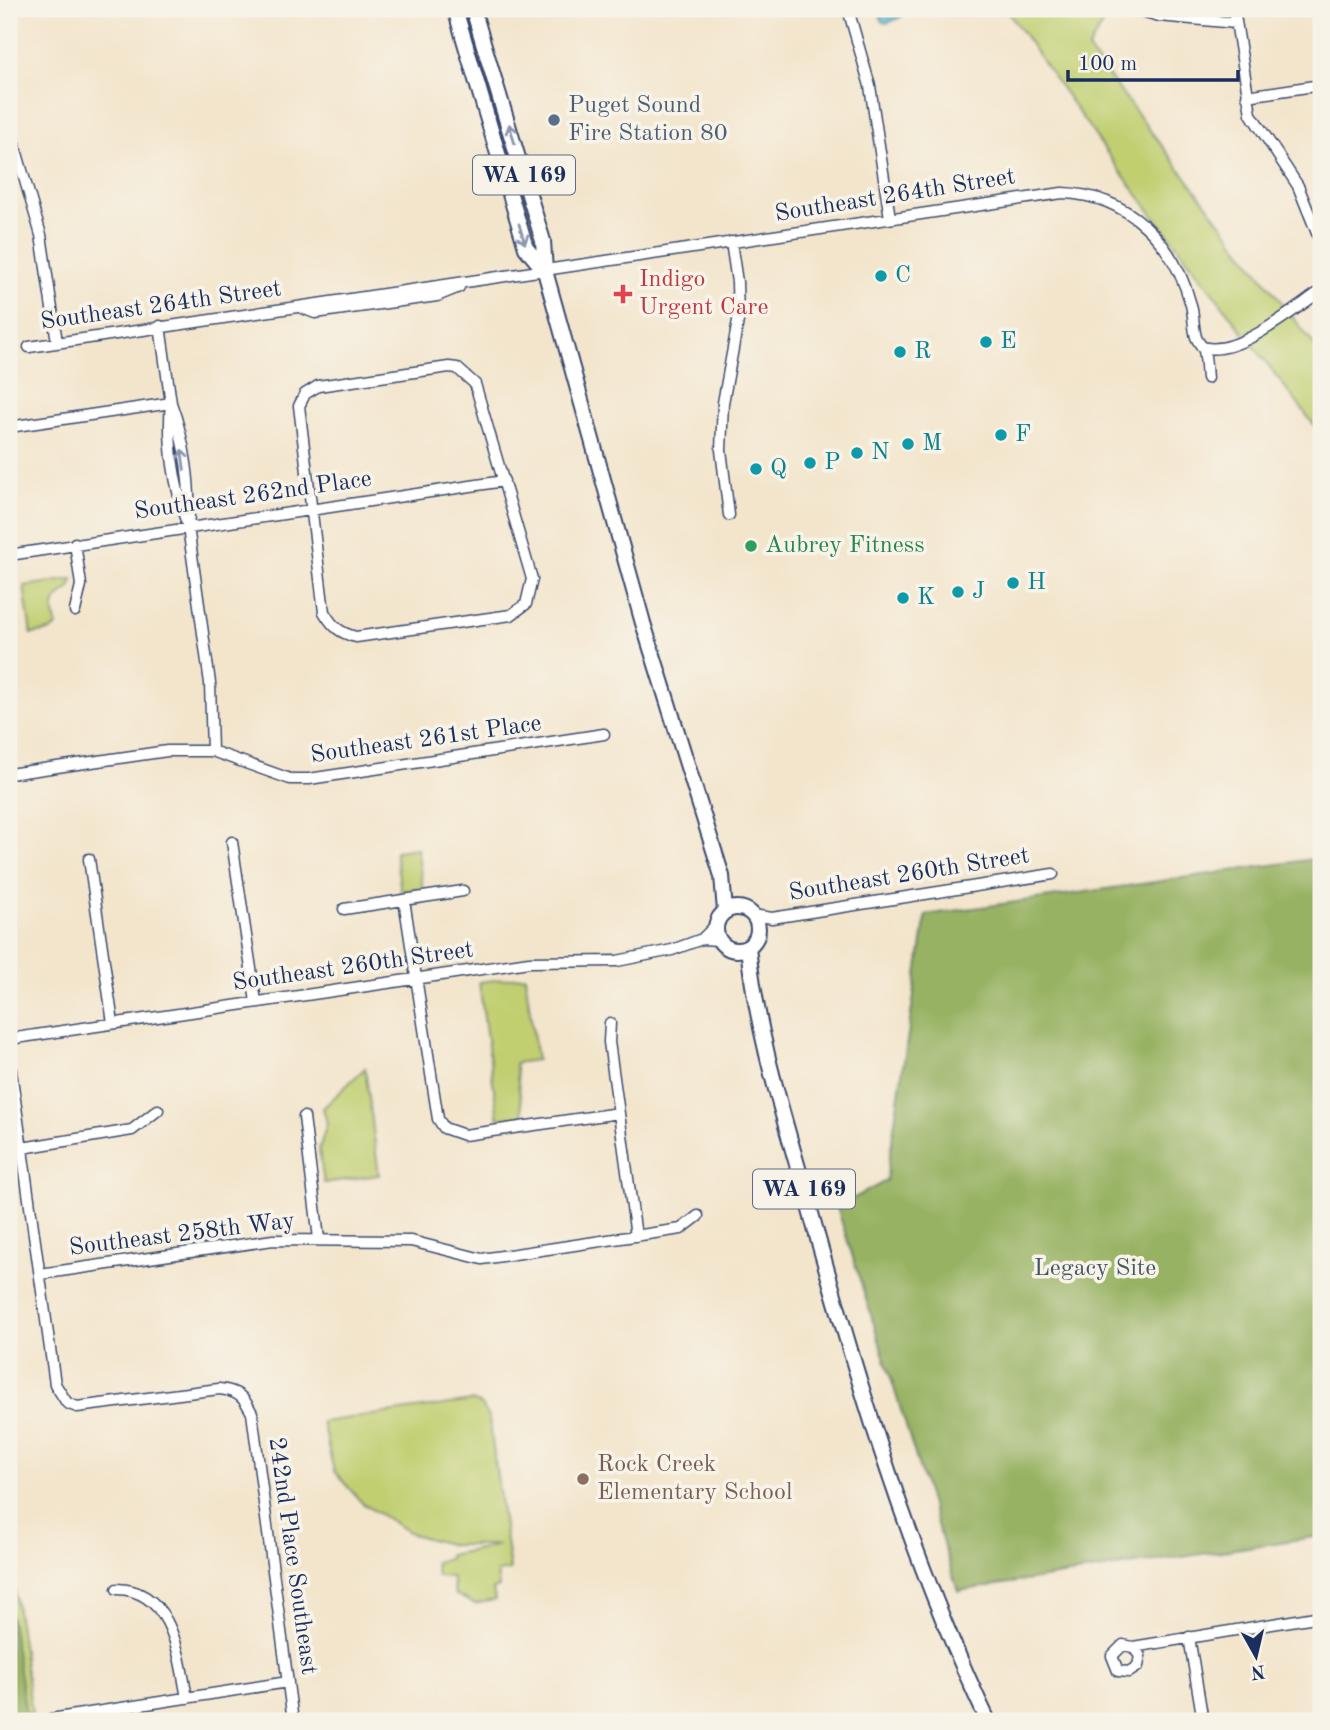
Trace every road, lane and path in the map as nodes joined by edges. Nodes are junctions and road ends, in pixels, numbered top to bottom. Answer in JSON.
{"nodes":[{"id":1,"x":455,"y":9,"type":"edge"},
{"id":2,"x":848,"y":9,"type":"edge"},
{"id":3,"x":1133,"y":9,"type":"edge"},
{"id":4,"x":1234,"y":9,"type":"edge"},
{"id":5,"x":471,"y":10,"type":"edge"},
{"id":6,"x":1236,"y":23,"type":"junction"},
{"id":7,"x":1321,"y":85,"type":"edge"},
{"id":8,"x":1247,"y":96,"type":"junction"},
{"id":9,"x":9,"y":125,"type":"edge"},
{"id":10,"x":890,"y":218,"type":"junction"},
{"id":11,"x":731,"y":242,"type":"junction"},
{"id":12,"x":1321,"y":243,"type":"edge"},
{"id":13,"x":545,"y":271,"type":"junction"},
{"id":14,"x":1321,"y":292,"type":"edge"},
{"id":15,"x":160,"y":326,"type":"junction"},
{"id":16,"x":57,"y":342,"type":"junction"},
{"id":17,"x":29,"y":347,"type":"dead end"},
{"id":18,"x":1203,"y":347,"type":"junction"},
{"id":19,"x":1207,"y":378,"type":"dead end"},
{"id":20,"x":171,"y":403,"type":"junction"},
{"id":21,"x":9,"y":428,"type":"edge"},
{"id":22,"x":504,"y":481,"type":"junction"},
{"id":23,"x":310,"y":509,"type":"junction"},
{"id":24,"x":729,"y":515,"type":"dead end"},
{"id":25,"x":188,"y":527,"type":"junction"},
{"id":26,"x":75,"y":543,"type":"junction"},
{"id":27,"x":9,"y":555,"type":"edge"},
{"id":28,"x":75,"y":611,"type":"dead end"},
{"id":29,"x":604,"y":734,"type":"dead end"},
{"id":30,"x":212,"y":751,"type":"junction"},
{"id":31,"x":9,"y":774,"type":"edge"},
{"id":32,"x":232,"y":842,"type":"dead end"},
{"id":33,"x":89,"y":859,"type":"dead end"},
{"id":34,"x":1053,"y":874,"type":"dead end"},
{"id":35,"x":463,"y":891,"type":"dead end"},
{"id":36,"x":404,"y":900,"type":"junction"},
{"id":37,"x":344,"y":909,"type":"dead end"},
{"id":38,"x":731,"y":909,"type":"junction"},
{"id":39,"x":755,"y":920,"type":"junction"},
{"id":40,"x":716,"y":925,"type":"junction"},
{"id":41,"x":702,"y":939,"type":"junction"},
{"id":42,"x":719,"y":940,"type":"junction"},
{"id":43,"x":742,"y":948,"type":"junction"},
{"id":44,"x":417,"y":979,"type":"junction"},
{"id":45,"x":256,"y":1002,"type":"junction"},
{"id":46,"x":113,"y":1023,"type":"junction"},
{"id":47,"x":611,"y":1023,"type":"dead end"},
{"id":48,"x":9,"y":1039,"type":"edge"},
{"id":49,"x":9,"y":1057,"type":"edge"},
{"id":50,"x":158,"y":1110,"type":"dead end"},
{"id":51,"x":619,"y":1113,"type":"junction"},
{"id":52,"x":303,"y":1117,"type":"dead end"},
{"id":53,"x":22,"y":1148,"type":"junction"},
{"id":54,"x":698,"y":1216,"type":"dead end"},
{"id":55,"x":636,"y":1236,"type":"junction"},
{"id":56,"x":319,"y":1239,"type":"junction"},
{"id":57,"x":40,"y":1274,"type":"junction"},
{"id":58,"x":117,"y":1589,"type":"dead end"},
{"id":59,"x":1321,"y":1616,"type":"edge"},
{"id":60,"x":1189,"y":1637,"type":"junction"},
{"id":61,"x":1133,"y":1647,"type":"dead end"},
{"id":62,"x":288,"y":1682,"type":"junction"},
{"id":63,"x":187,"y":1698,"type":"junction"},
{"id":64,"x":51,"y":1719,"type":"dead end"},
{"id":65,"x":293,"y":1721,"type":"edge"},
{"id":66,"x":988,"y":1721,"type":"edge"},
{"id":67,"x":1203,"y":1721,"type":"edge"}],
"edges":[{"from":1,"to":13,"type":"main road","number":"WA 169","one_way":true},
{"from":2,"to":10,"type":"street"},
{"from":3,"to":6,"type":"street"},
{"from":4,"to":6,"type":"street"},
{"from":13,"to":5,"type":"main road","number":"WA 169","one_way":true},
{"from":6,"to":8,"type":"street"},
{"from":7,"to":8,"type":"street"},
{"from":8,"to":12,"type":"street"},
{"from":9,"to":16,"type":"street"},
{"from":10,"to":11,"type":"street","name":"Southeast 264th Street"},
{"from":10,"to":18,"type":"street","name":"Southeast 264th Street"},
{"from":11,"to":13,"type":"street","name":"Southeast 264th Street"},
{"from":11,"to":24,"type":"street"},
{"from":13,"to":15,"type":"street","name":"Southeast 264th Street"},
{"from":13,"to":38,"type":"main road","number":"WA 169"},
{"from":14,"to":18,"type":"street"},
{"from":15,"to":16,"type":"street","name":"Southeast 264th Street"},
{"from":15,"to":20,"type":"street"},
{"from":16,"to":17,"type":"street","name":"Southeast 264th Street"},
{"from":18,"to":19,"type":"street","name":"Southeast 264th Street"},
{"from":20,"to":21,"type":"street"},
{"from":20,"to":25,"type":"street"},
{"from":22,"to":23,"type":"street","name":"Southeast 262nd Place"},
{"from":22,"to":23,"type":"street"},
{"from":22,"to":23,"type":"street"},
{"from":23,"to":25,"type":"street","name":"Southeast 262nd Place"},
{"from":25,"to":26,"type":"street","name":"Southeast 262nd Place"},
{"from":25,"to":30,"type":"street"},
{"from":26,"to":27,"type":"street","name":"Southeast 262nd Place"},
{"from":26,"to":28,"type":"street"},
{"from":29,"to":30,"type":"street","name":"Southeast 261st Place"},
{"from":30,"to":31,"type":"street","name":"Southeast 261st Place"},
{"from":32,"to":45,"type":"street"},
{"from":33,"to":46,"type":"street"},
{"from":34,"to":39,"type":"street","name":"Southeast 260th Street"},
{"from":35,"to":36,"type":"street"},
{"from":36,"to":37,"type":"street"},
{"from":36,"to":44,"type":"street"},
{"from":38,"to":39,"type":"main road"},
{"from":38,"to":40,"type":"main road"},
{"from":39,"to":43,"type":"main road"},
{"from":40,"to":41,"type":"street","name":"Southeast 260th Street"},
{"from":40,"to":42,"type":"main road"},
{"from":41,"to":42,"type":"street","name":"Southeast 260th Street"},
{"from":41,"to":44,"type":"street","name":"Southeast 260th Street"},
{"from":42,"to":43,"type":"main road"},
{"from":43,"to":66,"type":"main road","number":"WA 169"},
{"from":44,"to":45,"type":"street","name":"Southeast 260th Street"},
{"from":44,"to":51,"type":"street"},
{"from":45,"to":46,"type":"street","name":"Southeast 260th Street"},
{"from":46,"to":48,"type":"street","name":"Southeast 260th Street"},
{"from":47,"to":51,"type":"street"},
{"from":49,"to":53,"type":"street"},
{"from":50,"to":53,"type":"street"},
{"from":51,"to":55,"type":"street"},
{"from":52,"to":56,"type":"street"},
{"from":53,"to":57,"type":"street"},
{"from":54,"to":55,"type":"street","name":"Southeast 258th Way"},
{"from":55,"to":56,"type":"street","name":"Southeast 258th Way"},
{"from":56,"to":57,"type":"street","name":"Southeast 258th Way"},
{"from":57,"to":62,"type":"street","name":"242nd Place Southeast"},
{"from":58,"to":63,"type":"street"},
{"from":59,"to":60,"type":"street"},
{"from":60,"to":61,"type":"street"},
{"from":60,"to":67,"type":"street"},
{"from":62,"to":63,"type":"street"},
{"from":62,"to":65,"type":"street","name":"242nd Place Southeast"},
{"from":63,"to":64,"type":"street"}]}
